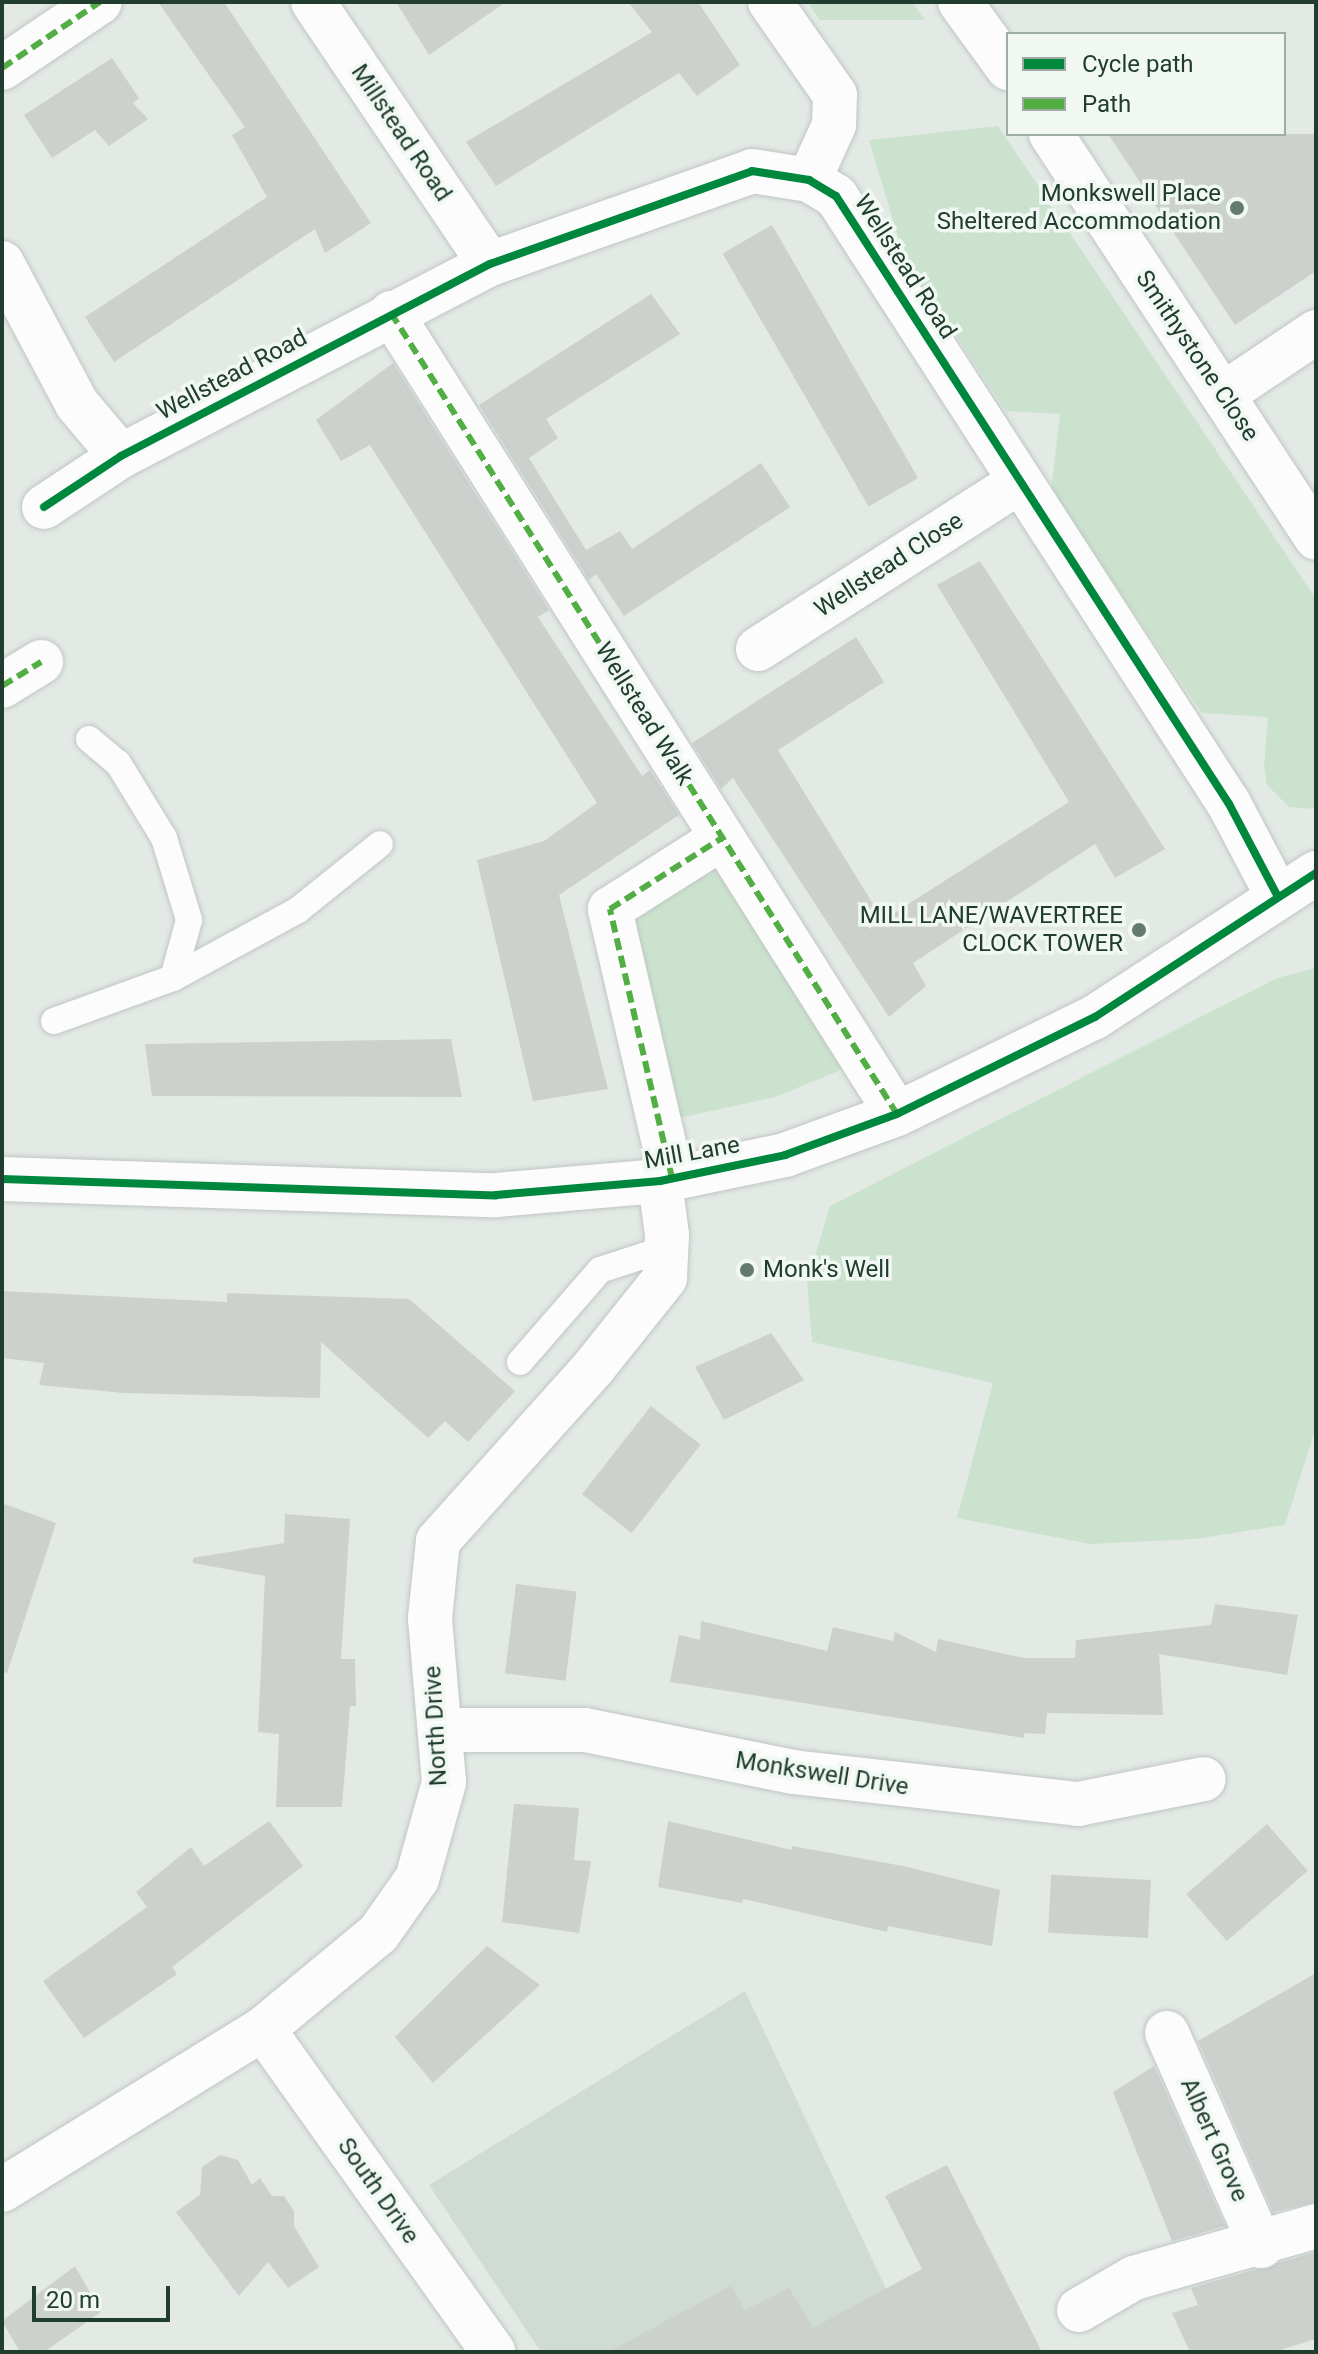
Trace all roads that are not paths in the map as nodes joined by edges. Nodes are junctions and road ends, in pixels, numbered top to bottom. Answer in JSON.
{"nodes":[{"id":1,"x":100,"y":2,"type":"edge"},
{"id":2,"x":313,"y":2,"type":"edge"},
{"id":3,"x":770,"y":2,"type":"edge"},
{"id":4,"x":960,"y":2,"type":"edge"},
{"id":5,"x":1006,"y":65,"type":"edge"},
{"id":6,"x":2,"y":68,"type":"edge"},
{"id":7,"x":1052,"y":136,"type":"edge"},
{"id":8,"x":809,"y":180,"type":"junction"},
{"id":9,"x":2,"y":263,"type":"edge"},
{"id":10,"x":490,"y":264,"type":"junction"},
{"id":11,"x":391,"y":313,"type":"junction"},
{"id":12,"x":1316,"y":332,"type":"edge"},
{"id":13,"x":1225,"y":393,"type":"junction"},
{"id":14,"x":121,"y":456,"type":"junction"},
{"id":15,"x":1019,"y":482,"type":"junction"},
{"id":16,"x":44,"y":507,"type":"dead end"},
{"id":17,"x":1316,"y":538,"type":"edge"},
{"id":18,"x":758,"y":649,"type":"dead end"},
{"id":19,"x":41,"y":662,"type":"dead end"},
{"id":20,"x":2,"y":686,"type":"edge"},
{"id":21,"x":89,"y":739,"type":"dead end"},
{"id":22,"x":722,"y":838,"type":"junction"},
{"id":23,"x":380,"y":844,"type":"dead end"},
{"id":24,"x":1316,"y":873,"type":"edge"},
{"id":25,"x":1278,"y":897,"type":"junction"},
{"id":26,"x":173,"y":978,"type":"junction"},
{"id":27,"x":54,"y":1021,"type":"dead end"},
{"id":28,"x":897,"y":1114,"type":"junction"},
{"id":29,"x":2,"y":1179,"type":"edge"},
{"id":30,"x":666,"y":1180,"type":"junction"},
{"id":31,"x":667,"y":1248,"type":"junction"},
{"id":32,"x":520,"y":1362,"type":"dead end"},
{"id":33,"x":440,"y":1730,"type":"junction"},
{"id":34,"x":1204,"y":1779,"type":"dead end"},
{"id":35,"x":263,"y":2029,"type":"junction"},
{"id":36,"x":1167,"y":2033,"type":"dead end"},
{"id":37,"x":2,"y":2190,"type":"edge"},
{"id":38,"x":1316,"y":2226,"type":"edge"},
{"id":39,"x":1261,"y":2246,"type":"junction"},
{"id":40,"x":1079,"y":2310,"type":"dead end"},
{"id":41,"x":493,"y":2352,"type":"edge"}],
"edges":[{"from":1,"to":6,"type":"street"},
{"from":2,"to":10,"type":"street","name":"Millstead Road"},
{"from":3,"to":8,"type":"street"},
{"from":4,"to":5,"type":"street"},
{"from":7,"to":13,"type":"street","name":"Smithystone Close"},
{"from":8,"to":10,"type":"street","name":"Wellstead Road"},
{"from":8,"to":15,"type":"street","name":"Wellstead Road"},
{"from":9,"to":14,"type":"street"},
{"from":10,"to":11,"type":"street","name":"Wellstead Road"},
{"from":11,"to":14,"type":"street","name":"Wellstead Road"},
{"from":11,"to":22,"type":"street","name":"Wellstead Walk"},
{"from":12,"to":13,"type":"street"},
{"from":13,"to":17,"type":"street","name":"Smithystone Close"},
{"from":14,"to":16,"type":"street","name":"Wellstead Road"},
{"from":15,"to":18,"type":"street","name":"Wellstead Close"},
{"from":15,"to":25,"type":"street","name":"Wellstead Road"},
{"from":19,"to":20,"type":"street"},
{"from":21,"to":26,"type":"lane"},
{"from":22,"to":28,"type":"street","name":"Wellstead Walk"},
{"from":22,"to":30,"type":"street","name":"North Drive"},
{"from":23,"to":26,"type":"lane"},
{"from":24,"to":25,"type":"street","name":"Mill Lane"},
{"from":25,"to":28,"type":"street","name":"Mill Lane"},
{"from":26,"to":27,"type":"lane"},
{"from":28,"to":30,"type":"street","name":"Mill Lane"},
{"from":29,"to":30,"type":"street","name":"Mill Lane"},
{"from":30,"to":31,"type":"street","name":"North Drive"},
{"from":31,"to":32,"type":"lane"},
{"from":31,"to":33,"type":"street","name":"North Drive"},
{"from":33,"to":34,"type":"street","name":"Monkswell Drive"},
{"from":33,"to":35,"type":"street","name":"North Drive"},
{"from":35,"to":37,"type":"street","name":"North Drive"},
{"from":35,"to":41,"type":"street","name":"South Drive"},
{"from":36,"to":39,"type":"street","name":"Albert Grove"},
{"from":38,"to":39,"type":"street"},
{"from":39,"to":40,"type":"street"}]}
